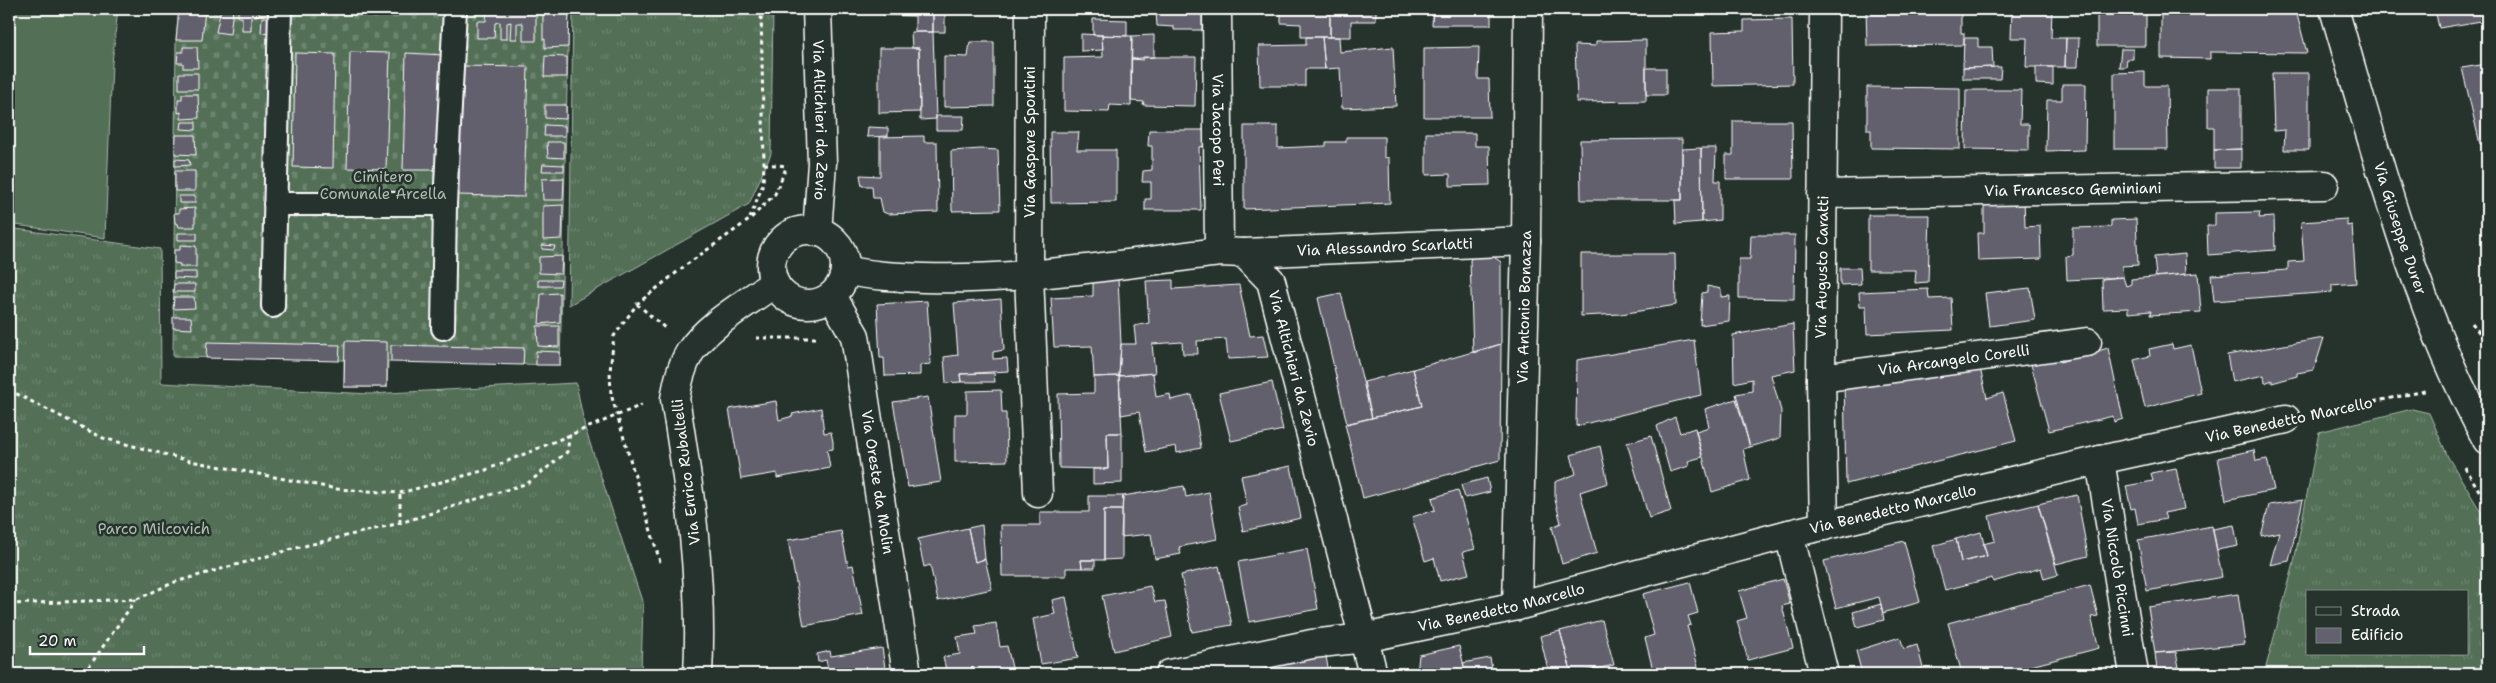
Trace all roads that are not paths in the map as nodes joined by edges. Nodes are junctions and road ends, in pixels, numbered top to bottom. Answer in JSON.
{"nodes":[{"id":1,"x":280,"y":9,"type":"edge"},
{"id":2,"x":456,"y":9,"type":"edge"},
{"id":3,"x":817,"y":9,"type":"edge"},
{"id":4,"x":1030,"y":9,"type":"edge"},
{"id":5,"x":1217,"y":9,"type":"edge"},
{"id":6,"x":1528,"y":9,"type":"edge"},
{"id":7,"x":1824,"y":9,"type":"edge"},
{"id":8,"x":2334,"y":9,"type":"edge"},
{"id":9,"x":2324,"y":185,"type":"dead end"},
{"id":10,"x":1822,"y":194,"type":"junction"},
{"id":11,"x":274,"y":204,"type":"junction"},
{"id":12,"x":445,"y":204,"type":"junction"},
{"id":13,"x":817,"y":232,"type":"junction"},
{"id":14,"x":1526,"y":242,"type":"junction"},
{"id":15,"x":1231,"y":253,"type":"junction"},
{"id":16,"x":845,"y":270,"type":"junction"},
{"id":17,"x":1029,"y":275,"type":"junction"},
{"id":18,"x":774,"y":283,"type":"junction"},
{"id":19,"x":832,"y":296,"type":"junction"},
{"id":20,"x":273,"y":306,"type":"dead end"},
{"id":21,"x":443,"y":328,"type":"dead end"},
{"id":22,"x":2087,"y":342,"type":"dead end"},
{"id":23,"x":1821,"y":378,"type":"junction"},
{"id":24,"x":2286,"y":419,"type":"road end"},
{"id":25,"x":2487,"y":440,"type":"edge"},
{"id":26,"x":2100,"y":460,"type":"junction"},
{"id":27,"x":1038,"y":493,"type":"dead end"},
{"id":28,"x":1824,"y":526,"type":"junction"},
{"id":29,"x":1789,"y":534,"type":"junction"},
{"id":30,"x":1517,"y":606,"type":"junction"},
{"id":31,"x":1364,"y":638,"type":"junction"},
{"id":32,"x":698,"y":674,"type":"edge"},
{"id":33,"x":908,"y":674,"type":"edge"},
{"id":34,"x":1170,"y":674,"type":"edge"},
{"id":35,"x":1372,"y":674,"type":"edge"},
{"id":36,"x":1824,"y":674,"type":"edge"},
{"id":37,"x":2134,"y":674,"type":"edge"}],
"edges":[{"from":1,"to":11,"type":"street"},
{"from":2,"to":12,"type":"street"},
{"from":3,"to":13,"type":"street","name":"Via Altichieri da Zevio"},
{"from":4,"to":17,"type":"street","name":"Via Gaspare Spontini"},
{"from":5,"to":15,"type":"street","name":"Via Jacopo Peri"},
{"from":6,"to":14,"type":"street","name":"Via Antonio Bonazza"},
{"from":7,"to":10,"type":"street","name":"Via Augusto Caratti"},
{"from":8,"to":25,"type":"street","name":"Via Giuseppe Durer"},
{"from":9,"to":10,"type":"street","name":"Via Francesco Geminiani"},
{"from":10,"to":23,"type":"street","name":"Via Augusto Caratti"},
{"from":11,"to":12,"type":"street"},
{"from":11,"to":20,"type":"street"},
{"from":12,"to":21,"type":"street"},
{"from":13,"to":16,"type":"street"},
{"from":13,"to":18,"type":"street"},
{"from":14,"to":15,"type":"street","name":"Via Alessandro Scarlatti"},
{"from":14,"to":30,"type":"street","name":"Via Antonio Bonazza"},
{"from":15,"to":17,"type":"street"},
{"from":15,"to":31,"type":"street","name":"Via Altichieri da Zevio"},
{"from":16,"to":17,"type":"street"},
{"from":16,"to":19,"type":"street"},
{"from":17,"to":27,"type":"street"},
{"from":18,"to":19,"type":"street"},
{"from":18,"to":32,"type":"street","name":"Via Enrico Rubaltelli"},
{"from":19,"to":33,"type":"street","name":"Via Oreste da Molin"},
{"from":22,"to":23,"type":"street","name":"Via Arcangelo Corelli"},
{"from":23,"to":28,"type":"street","name":"Via Augusto Caratti"},
{"from":24,"to":26,"type":"street","name":"Via Benedetto Marcello"},
{"from":26,"to":28,"type":"street","name":"Via Benedetto Marcello"},
{"from":26,"to":37,"type":"street","name":"Via Niccolò Piccinni"},
{"from":28,"to":29,"type":"street","name":"Via Benedetto Marcello"},
{"from":29,"to":30,"type":"street","name":"Via Benedetto Marcello"},
{"from":29,"to":36,"type":"street"},
{"from":30,"to":31,"type":"street","name":"Via Benedetto Marcello"},
{"from":31,"to":34,"type":"street"},
{"from":31,"to":35,"type":"street","name":"Via Altichieri da Zevio"}]}
